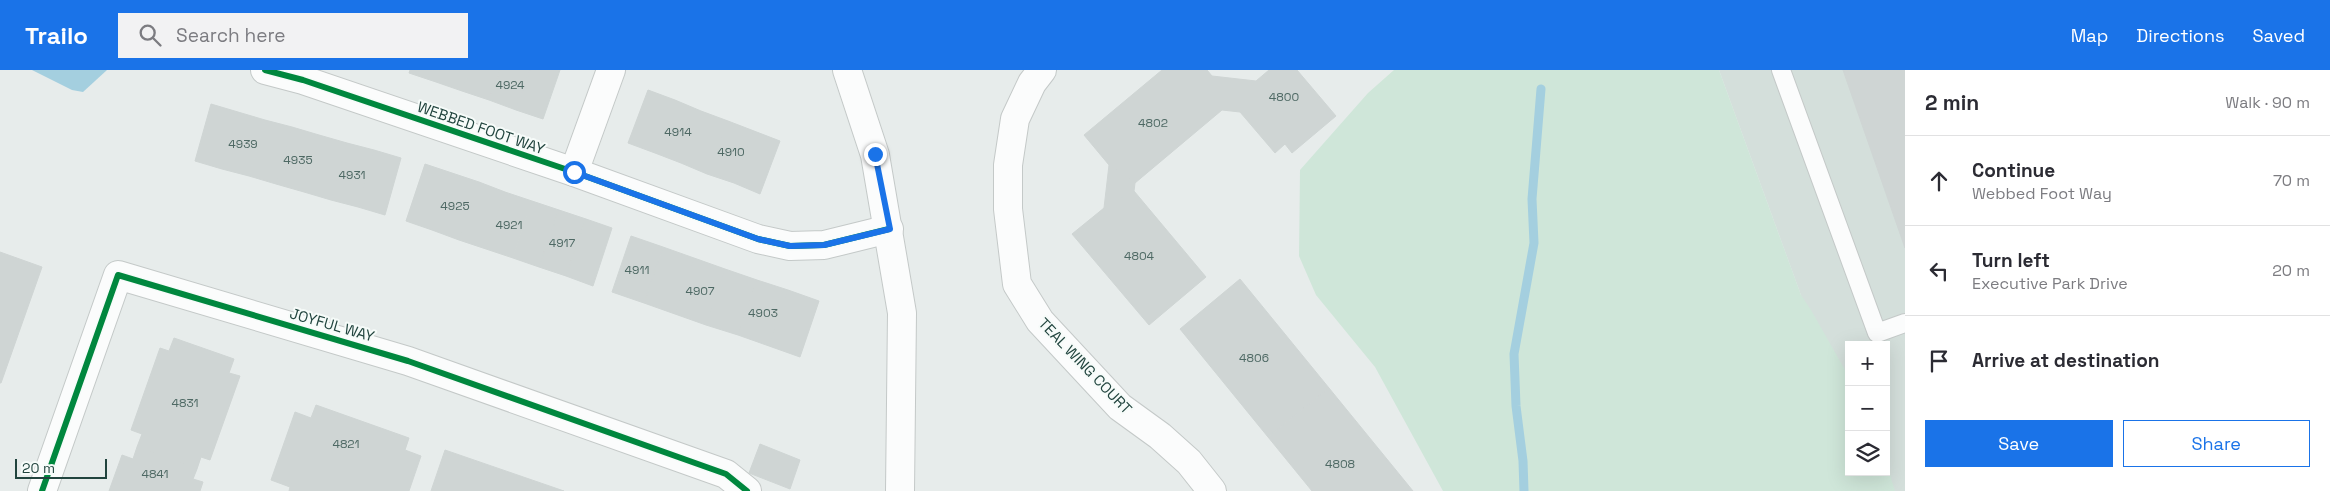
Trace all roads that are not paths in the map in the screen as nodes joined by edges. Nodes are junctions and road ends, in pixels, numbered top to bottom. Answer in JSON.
{"nodes":[{"id":1,"x":265,"y":70,"type":"edge"},
{"id":2,"x":611,"y":70,"type":"edge"},
{"id":3,"x":847,"y":70,"type":"edge"},
{"id":4,"x":1042,"y":70,"type":"edge"},
{"id":5,"x":1781,"y":70,"type":"edge"},
{"id":6,"x":305,"y":75,"type":"edge"},
{"id":7,"x":574,"y":172,"type":"junction"},
{"id":8,"x":890,"y":229,"type":"junction"},
{"id":9,"x":1905,"y":323,"type":"edge"},
{"id":10,"x":901,"y":450,"type":"junction"},
{"id":11,"x":42,"y":491,"type":"edge"},
{"id":12,"x":746,"y":491,"type":"edge"},
{"id":13,"x":890,"y":491,"type":"edge"},
{"id":14,"x":900,"y":491,"type":"edge"},
{"id":15,"x":1212,"y":491,"type":"edge"}],
"edges":[{"from":1,"to":6,"type":"street","name":"WEBBED FOOT WAY"},
{"from":2,"to":7,"type":"street"},
{"from":3,"to":8,"type":"street"},
{"from":4,"to":15,"type":"street","name":"TEAL WING COURT"},
{"from":5,"to":9,"type":"lane"},
{"from":6,"to":7,"type":"street","name":"WEBBED FOOT WAY"},
{"from":7,"to":8,"type":"street","name":"WEBBED FOOT WAY"},
{"from":8,"to":10,"type":"street"},
{"from":10,"to":13,"type":"street"},
{"from":10,"to":14,"type":"street"},
{"from":11,"to":12,"type":"street","name":"JOYFUL WAY"}]}
